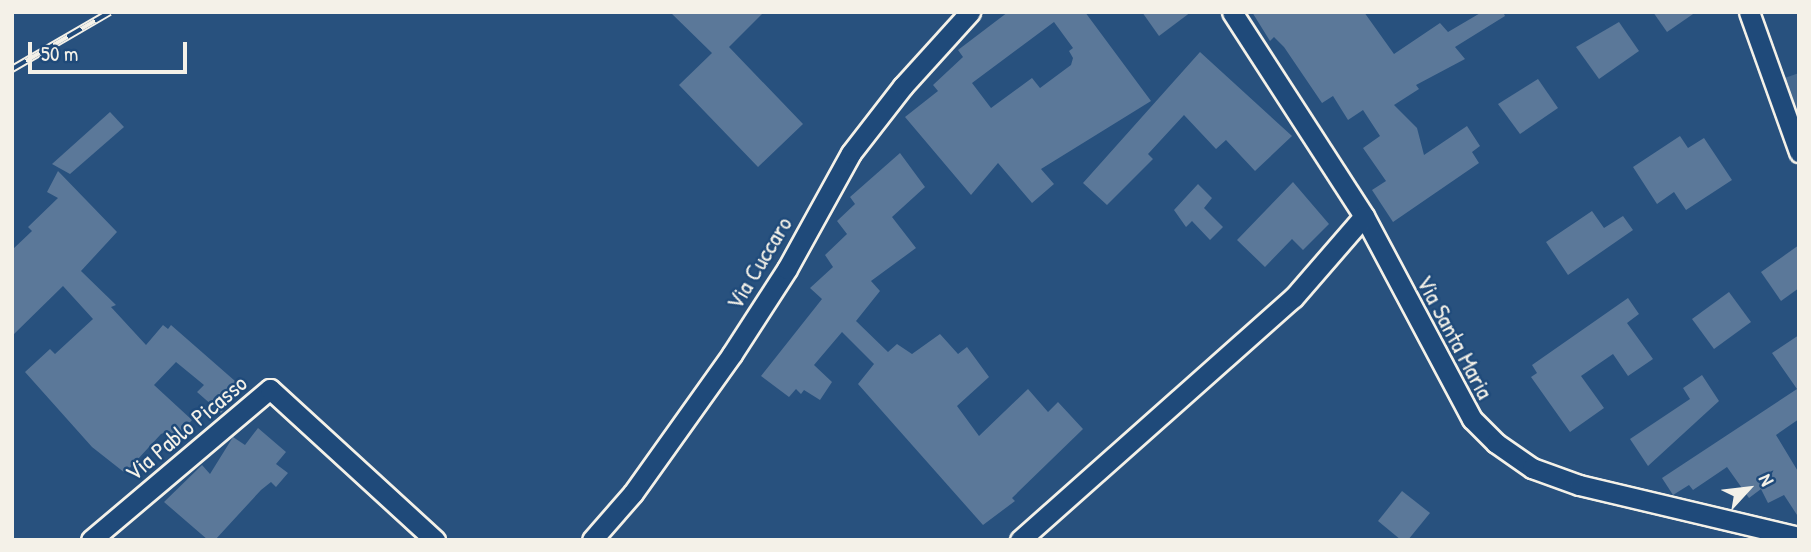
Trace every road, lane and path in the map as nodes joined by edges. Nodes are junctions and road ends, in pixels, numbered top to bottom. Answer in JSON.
{"nodes":[{"id":1,"x":970,"y":12,"type":"edge"},
{"id":2,"x":1232,"y":12,"type":"edge"},
{"id":3,"x":1749,"y":12,"type":"edge"},
{"id":4,"x":1799,"y":152,"type":"edge"},
{"id":5,"x":1364,"y":216,"type":"junction"},
{"id":6,"x":1799,"y":537,"type":"edge"},
{"id":7,"x":91,"y":540,"type":"edge"},
{"id":8,"x":435,"y":540,"type":"edge"},
{"id":9,"x":592,"y":540,"type":"edge"},
{"id":10,"x":1020,"y":540,"type":"edge"}],
"edges":[{"from":1,"to":9,"type":"street","name":"Via Cuccaro"},
{"from":2,"to":5,"type":"street","name":"Via Santa Maria"},
{"from":3,"to":4,"type":"street"},
{"from":5,"to":6,"type":"street","name":"Via Santa Maria"},
{"from":5,"to":10,"type":"street"},
{"from":7,"to":8,"type":"street","name":"Via Pablo Picasso"}]}
